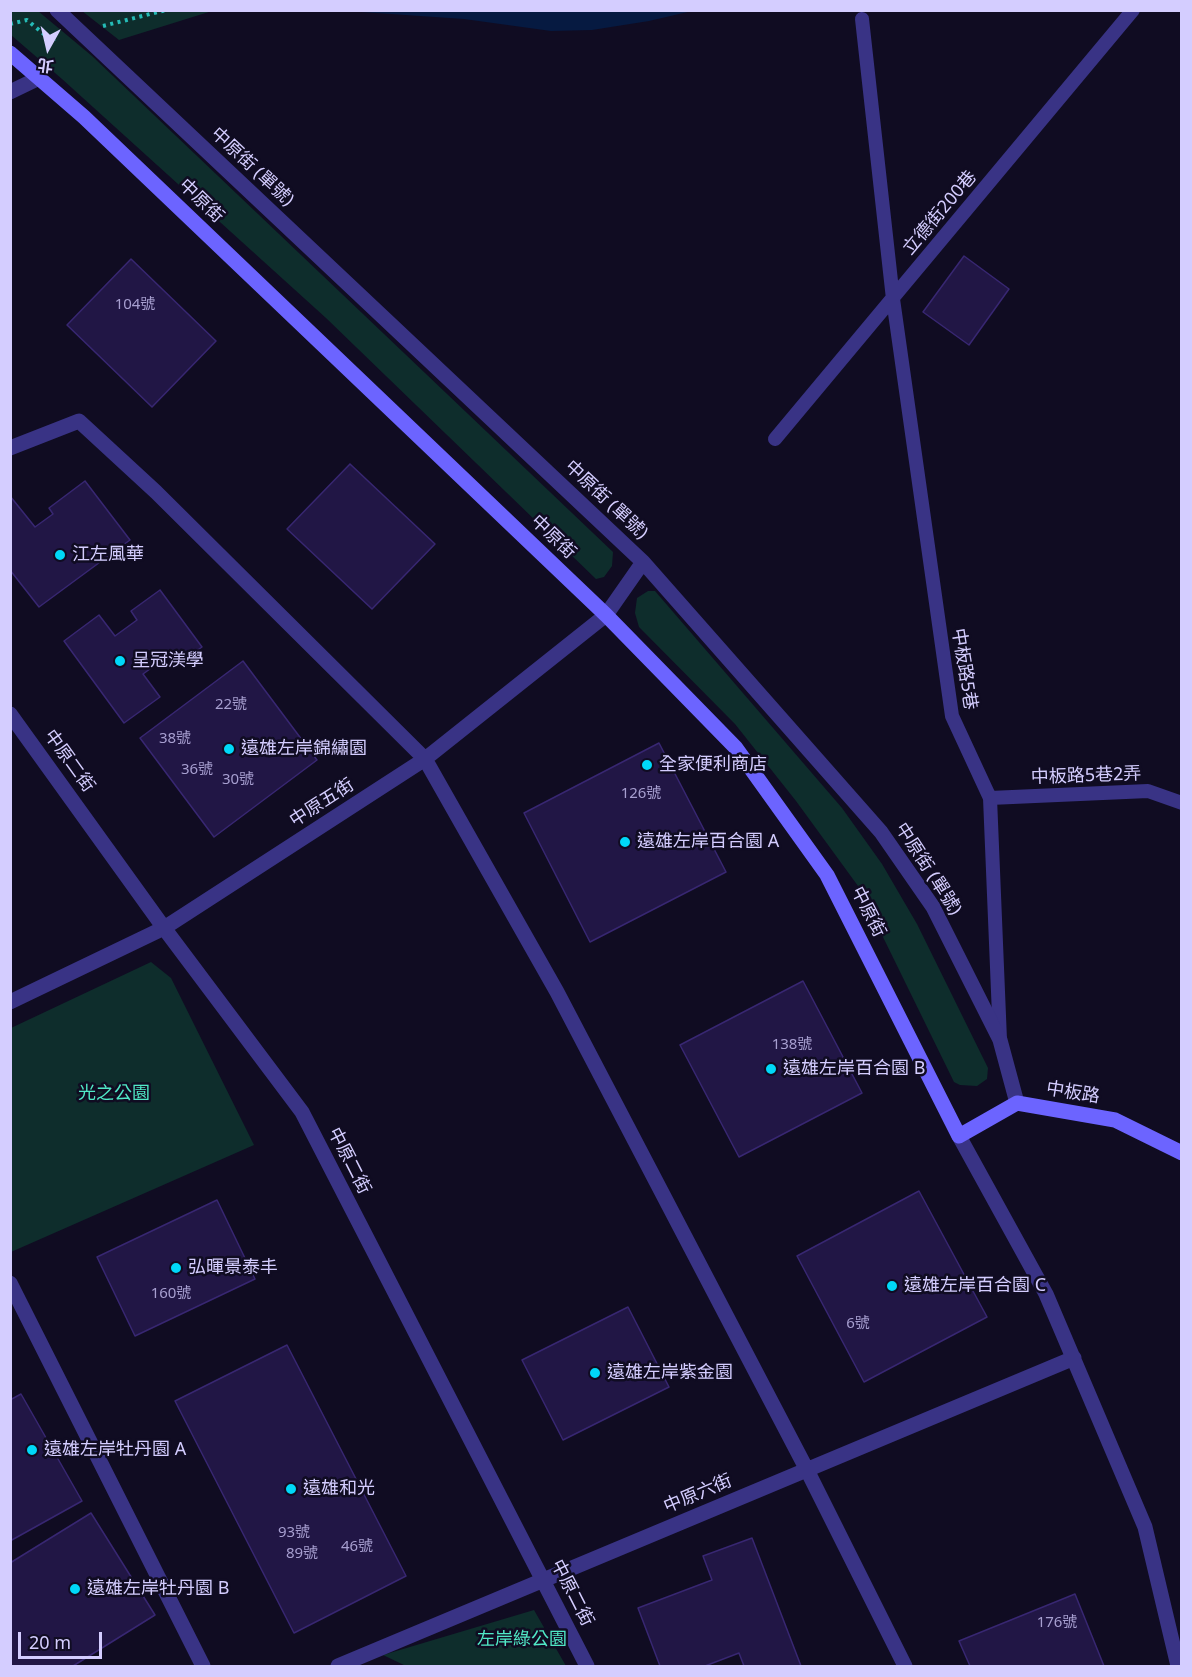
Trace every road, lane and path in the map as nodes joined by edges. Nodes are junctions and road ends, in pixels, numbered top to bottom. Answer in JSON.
{"nodes":[{"id":1,"x":57,"y":10,"type":"edge"},
{"id":2,"x":1133,"y":10,"type":"edge"},
{"id":3,"x":862,"y":19,"type":"dead end"},
{"id":4,"x":10,"y":53,"type":"edge"},
{"id":5,"x":39,"y":78,"type":"junction"},
{"id":6,"x":10,"y":92,"type":"edge"},
{"id":7,"x":892,"y":299,"type":"junction"},
{"id":8,"x":775,"y":439,"type":"dead end"},
{"id":9,"x":10,"y":448,"type":"edge"},
{"id":10,"x":643,"y":562,"type":"junction"},
{"id":11,"x":606,"y":615,"type":"junction"},
{"id":12,"x":10,"y":714,"type":"edge"},
{"id":13,"x":425,"y":759,"type":"junction"},
{"id":14,"x":990,"y":798,"type":"junction"},
{"id":15,"x":1182,"y":803,"type":"edge"},
{"id":16,"x":164,"y":928,"type":"junction"},
{"id":17,"x":10,"y":1002,"type":"edge"},
{"id":18,"x":1000,"y":1041,"type":"junction"},
{"id":19,"x":1017,"y":1103,"type":"junction"},
{"id":20,"x":959,"y":1136,"type":"junction"},
{"id":21,"x":1182,"y":1153,"type":"edge"},
{"id":22,"x":10,"y":1283,"type":"edge"},
{"id":23,"x":1074,"y":1358,"type":"junction"},
{"id":24,"x":807,"y":1470,"type":"junction"},
{"id":25,"x":544,"y":1580,"type":"junction"},
{"id":26,"x":203,"y":1666,"type":"edge"},
{"id":27,"x":338,"y":1666,"type":"edge"},
{"id":28,"x":587,"y":1666,"type":"edge"},
{"id":29,"x":905,"y":1666,"type":"edge"},
{"id":30,"x":1178,"y":1666,"type":"edge"}],
"edges":[{"from":1,"to":10,"type":"street","name":"中原街 (單號)"},
{"from":2,"to":7,"type":"lane","name":"立德街200巷"},
{"from":3,"to":7,"type":"lane","name":"中板路5巷"},
{"from":4,"to":5,"type":"street","name":"中原街"},
{"from":5,"to":6,"type":"street"},
{"from":5,"to":11,"type":"street","name":"中原街"},
{"from":7,"to":8,"type":"lane","name":"立德街200巷"},
{"from":7,"to":14,"type":"lane","name":"中板路5巷"},
{"from":9,"to":13,"type":"street"},
{"from":10,"to":11,"type":"street","name":"中原五街"},
{"from":10,"to":18,"type":"street","name":"中原街 (單號)"},
{"from":11,"to":13,"type":"street","name":"中原五街"},
{"from":11,"to":20,"type":"street","name":"中原街"},
{"from":12,"to":16,"type":"street","name":"中原二街"},
{"from":13,"to":16,"type":"street","name":"中原五街"},
{"from":13,"to":24,"type":"street"},
{"from":14,"to":15,"type":"lane","name":"中板路5巷2弄"},
{"from":14,"to":18,"type":"lane","name":"中板路5巷"},
{"from":16,"to":17,"type":"street","name":"中原五街"},
{"from":16,"to":25,"type":"street","name":"中原二街"},
{"from":18,"to":19,"type":"street","name":"中原街 (單號)"},
{"from":19,"to":20,"type":"street"},
{"from":19,"to":21,"type":"street","name":"中板路"},
{"from":20,"to":23,"type":"street"},
{"from":22,"to":26,"type":"street"},
{"from":23,"to":24,"type":"street","name":"中原六街"},
{"from":23,"to":30,"type":"street"},
{"from":24,"to":25,"type":"street","name":"中原六街"},
{"from":24,"to":29,"type":"street"},
{"from":25,"to":27,"type":"street","name":"中原六街"},
{"from":25,"to":28,"type":"street","name":"中原二街"}]}
